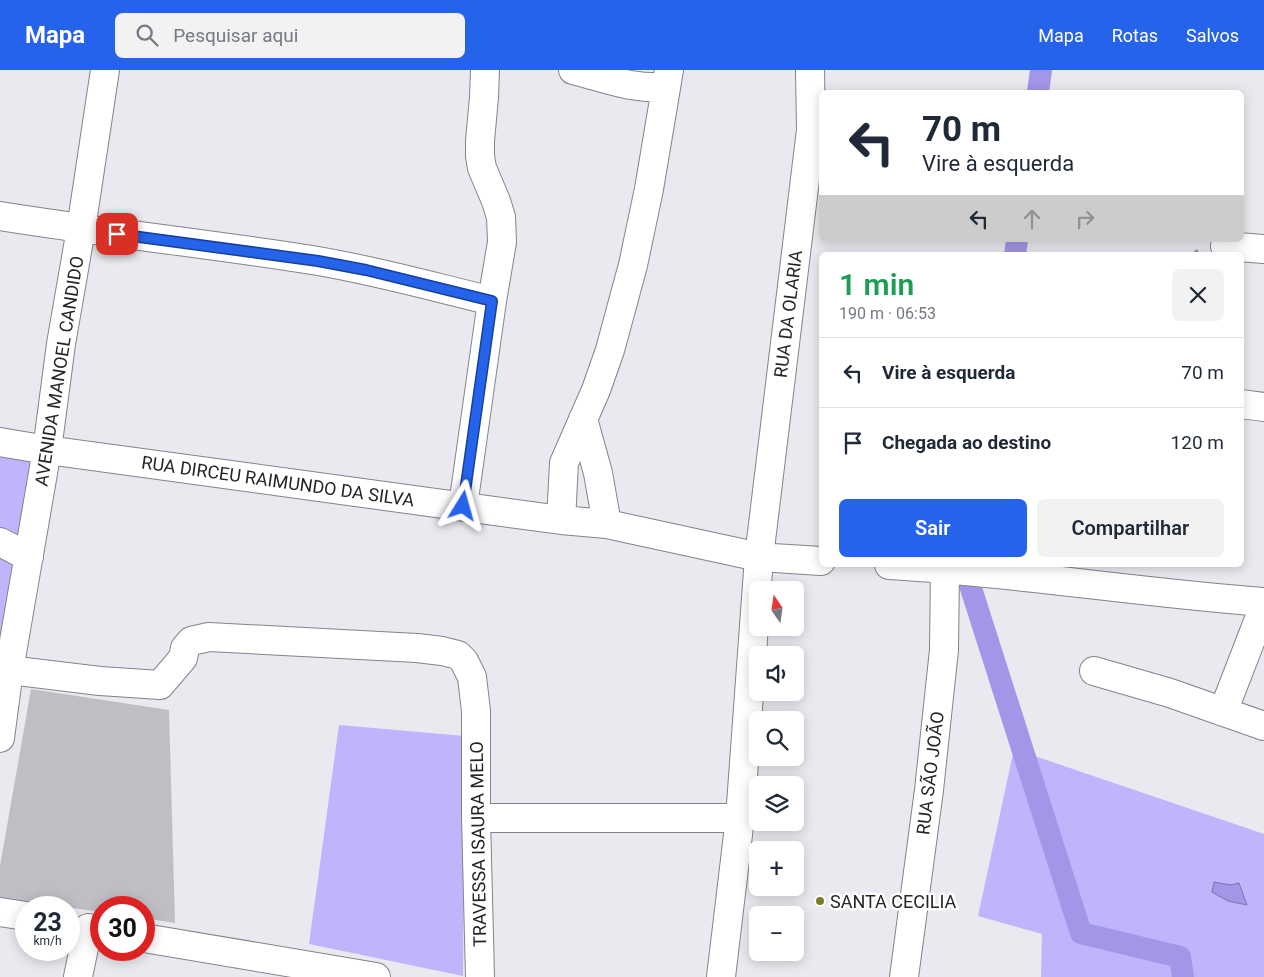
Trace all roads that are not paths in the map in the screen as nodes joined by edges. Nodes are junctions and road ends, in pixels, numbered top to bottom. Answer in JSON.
{"nodes":[{"id":1,"x":105,"y":70,"type":"edge"},
{"id":2,"x":484,"y":70,"type":"edge"},
{"id":3,"x":573,"y":70,"type":"edge"},
{"id":4,"x":810,"y":70,"type":"edge"},
{"id":5,"x":668,"y":78,"type":"edge"},
{"id":6,"x":0,"y":216,"type":"edge"},
{"id":7,"x":81,"y":229,"type":"junction"},
{"id":8,"x":1225,"y":246,"type":"dead end"},
{"id":9,"x":1264,"y":250,"type":"edge"},
{"id":10,"x":492,"y":301,"type":"junction"},
{"id":11,"x":1244,"y":404,"type":"edge"},
{"id":12,"x":1264,"y":407,"type":"edge"},
{"id":13,"x":583,"y":419,"type":"junction"},
{"id":14,"x":0,"y":442,"type":"edge"},
{"id":15,"x":47,"y":450,"type":"junction"},
{"id":16,"x":463,"y":506,"type":"junction"},
{"id":17,"x":561,"y":520,"type":"junction"},
{"id":18,"x":608,"y":524,"type":"junction"},
{"id":19,"x":0,"y":542,"type":"edge"},
{"id":20,"x":29,"y":557,"type":"junction"},
{"id":21,"x":759,"y":558,"type":"junction"},
{"id":22,"x":819,"y":561,"type":"edge"},
{"id":23,"x":926,"y":567,"type":"edge"},
{"id":24,"x":945,"y":568,"type":"junction"},
{"id":25,"x":1080,"y":575,"type":"edge"},
{"id":26,"x":1264,"y":604,"type":"edge"},
{"id":27,"x":4,"y":670,"type":"edge"},
{"id":28,"x":1094,"y":671,"type":"dead end"},
{"id":29,"x":1223,"y":712,"type":"junction"},
{"id":30,"x":1264,"y":726,"type":"edge"},
{"id":31,"x":0,"y":738,"type":"edge"},
{"id":32,"x":476,"y":818,"type":"junction"},
{"id":33,"x":740,"y":818,"type":"junction"},
{"id":34,"x":0,"y":912,"type":"edge"},
{"id":35,"x":15,"y":914,"type":"edge"},
{"id":36,"x":86,"y":927,"type":"edge"},
{"id":37,"x":155,"y":940,"type":"edge"},
{"id":38,"x":78,"y":977,"type":"edge"},
{"id":39,"x":376,"y":977,"type":"edge"},
{"id":40,"x":480,"y":977,"type":"edge"},
{"id":41,"x":721,"y":977,"type":"edge"},
{"id":42,"x":904,"y":977,"type":"edge"}],
"edges":[{"from":1,"to":7,"type":"street","name":"AVENIDA MANOEL CANDIDO"},
{"from":2,"to":10,"type":"street"},
{"from":3,"to":5,"type":"street"},
{"from":4,"to":21,"type":"street","name":"RUA DA OLARIA"},
{"from":5,"to":13,"type":"street"},
{"from":6,"to":7,"type":"street"},
{"from":7,"to":10,"type":"street"},
{"from":7,"to":15,"type":"street","name":"AVENIDA MANOEL CANDIDO"},
{"from":8,"to":9,"type":"street"},
{"from":10,"to":16,"type":"street"},
{"from":11,"to":12,"type":"street"},
{"from":13,"to":17,"type":"street"},
{"from":13,"to":18,"type":"street"},
{"from":14,"to":15,"type":"street","name":"RUA DIRCEU RAIMUNDO DA SILVA"},
{"from":15,"to":16,"type":"street","name":"RUA DIRCEU RAIMUNDO DA SILVA"},
{"from":15,"to":20,"type":"street","name":"AVENIDA MANOEL CANDIDO"},
{"from":16,"to":17,"type":"street","name":"RUA DIRCEU RAIMUNDO DA SILVA"},
{"from":17,"to":18,"type":"street","name":"RUA DIRCEU RAIMUNDO DA SILVA"},
{"from":18,"to":21,"type":"street","name":"RUA DIRCEU RAIMUNDO DA SILVA"},
{"from":19,"to":20,"type":"street"},
{"from":20,"to":27,"type":"street","name":"AVENIDA MANOEL CANDIDO"},
{"from":21,"to":22,"type":"street","name":"RUA DIRCEU RAIMUNDO DA SILVA"},
{"from":21,"to":33,"type":"street","name":"RUA DA OLARIA"},
{"from":23,"to":24,"type":"street"},
{"from":24,"to":25,"type":"street"},
{"from":24,"to":42,"type":"street","name":"RUA SÃO JOÃO"},
{"from":25,"to":26,"type":"street"},
{"from":26,"to":29,"type":"street"},
{"from":27,"to":31,"type":"street"},
{"from":27,"to":32,"type":"street","name":"TRAVESSA ISAURA MELO"},
{"from":28,"to":29,"type":"street"},
{"from":29,"to":30,"type":"street"},
{"from":32,"to":33,"type":"street"},
{"from":32,"to":40,"type":"street","name":"TRAVESSA ISAURA MELO"},
{"from":33,"to":41,"type":"street","name":"RUA DA OLARIA"},
{"from":34,"to":35,"type":"street"},
{"from":36,"to":38,"type":"street"},
{"from":37,"to":39,"type":"street"}]}
